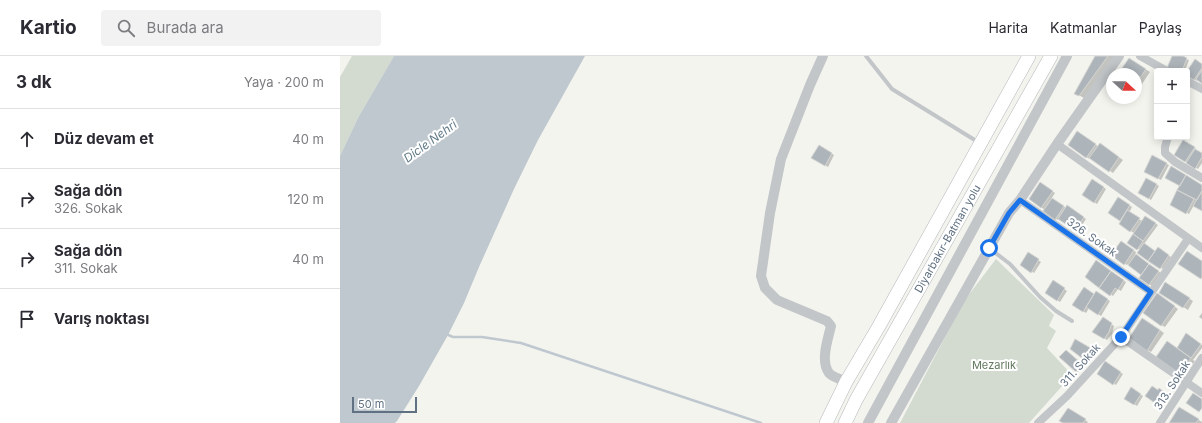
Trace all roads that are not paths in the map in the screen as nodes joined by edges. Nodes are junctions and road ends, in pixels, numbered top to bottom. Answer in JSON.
{"nodes":[{"id":1,"x":823,"y":56,"type":"edge"},
{"id":2,"x":866,"y":56,"type":"edge"},
{"id":3,"x":1029,"y":56,"type":"edge"},
{"id":4,"x":1051,"y":56,"type":"edge"},
{"id":5,"x":1067,"y":56,"type":"edge"},
{"id":6,"x":1119,"y":56,"type":"edge"},
{"id":7,"x":1140,"y":56,"type":"edge"},
{"id":8,"x":1162,"y":68,"type":"edge"},
{"id":9,"x":1190,"y":83,"type":"edge"},
{"id":10,"x":1202,"y":89,"type":"edge"},
{"id":11,"x":1167,"y":140,"type":"edge"},
{"id":12,"x":980,"y":144,"type":"junction"},
{"id":13,"x":1056,"y":144,"type":"junction"},
{"id":14,"x":1202,"y":178,"type":"edge"},
{"id":15,"x":1020,"y":200,"type":"junction"},
{"id":16,"x":1188,"y":239,"type":"junction"},
{"id":17,"x":989,"y":248,"type":"junction"},
{"id":18,"x":1202,"y":248,"type":"edge"},
{"id":19,"x":1151,"y":292,"type":"junction"},
{"id":20,"x":1072,"y":321,"type":"dead end"},
{"id":21,"x":1121,"y":337,"type":"junction"},
{"id":22,"x":1202,"y":358,"type":"edge"},
{"id":23,"x":846,"y":382,"type":"junction"},
{"id":24,"x":1187,"y":382,"type":"junction"},
{"id":25,"x":1202,"y":393,"type":"edge"},
{"id":26,"x":826,"y":423,"type":"edge"},
{"id":27,"x":845,"y":423,"type":"edge"},
{"id":28,"x":868,"y":423,"type":"edge"},
{"id":29,"x":891,"y":423,"type":"edge"},
{"id":30,"x":1038,"y":423,"type":"edge"},
{"id":31,"x":1160,"y":423,"type":"edge"}],
"edges":[{"from":1,"to":23,"type":"street"},
{"from":2,"to":12,"type":"lane"},
{"from":3,"to":12,"type":"highway","name":"Diyarbakır-Batman yolu"},
{"from":4,"to":27,"type":"highway","name":"Diyarbakır-Batman yolu"},
{"from":5,"to":28,"type":"street"},
{"from":6,"to":13,"type":"street"},
{"from":7,"to":8,"type":"street"},
{"from":9,"to":10,"type":"street"},
{"from":11,"to":14,"type":"street"},
{"from":12,"to":23,"type":"highway","name":"Diyarbakır-Batman yolu"},
{"from":13,"to":15,"type":"street"},
{"from":13,"to":16,"type":"street"},
{"from":15,"to":17,"type":"street"},
{"from":15,"to":19,"type":"street","name":"326. Sokak"},
{"from":16,"to":18,"type":"street"},
{"from":16,"to":19,"type":"street","name":"311. Sokak"},
{"from":17,"to":20,"type":"lane"},
{"from":17,"to":29,"type":"street"},
{"from":19,"to":21,"type":"street","name":"311. Sokak"},
{"from":21,"to":24,"type":"street"},
{"from":21,"to":30,"type":"street","name":"311. Sokak"},
{"from":22,"to":24,"type":"street","name":"313. Sokak"},
{"from":23,"to":26,"type":"highway","name":"Diyarbakır-Batman yolu"},
{"from":24,"to":25,"type":"street"},
{"from":24,"to":31,"type":"street","name":"313. Sokak"}]}
